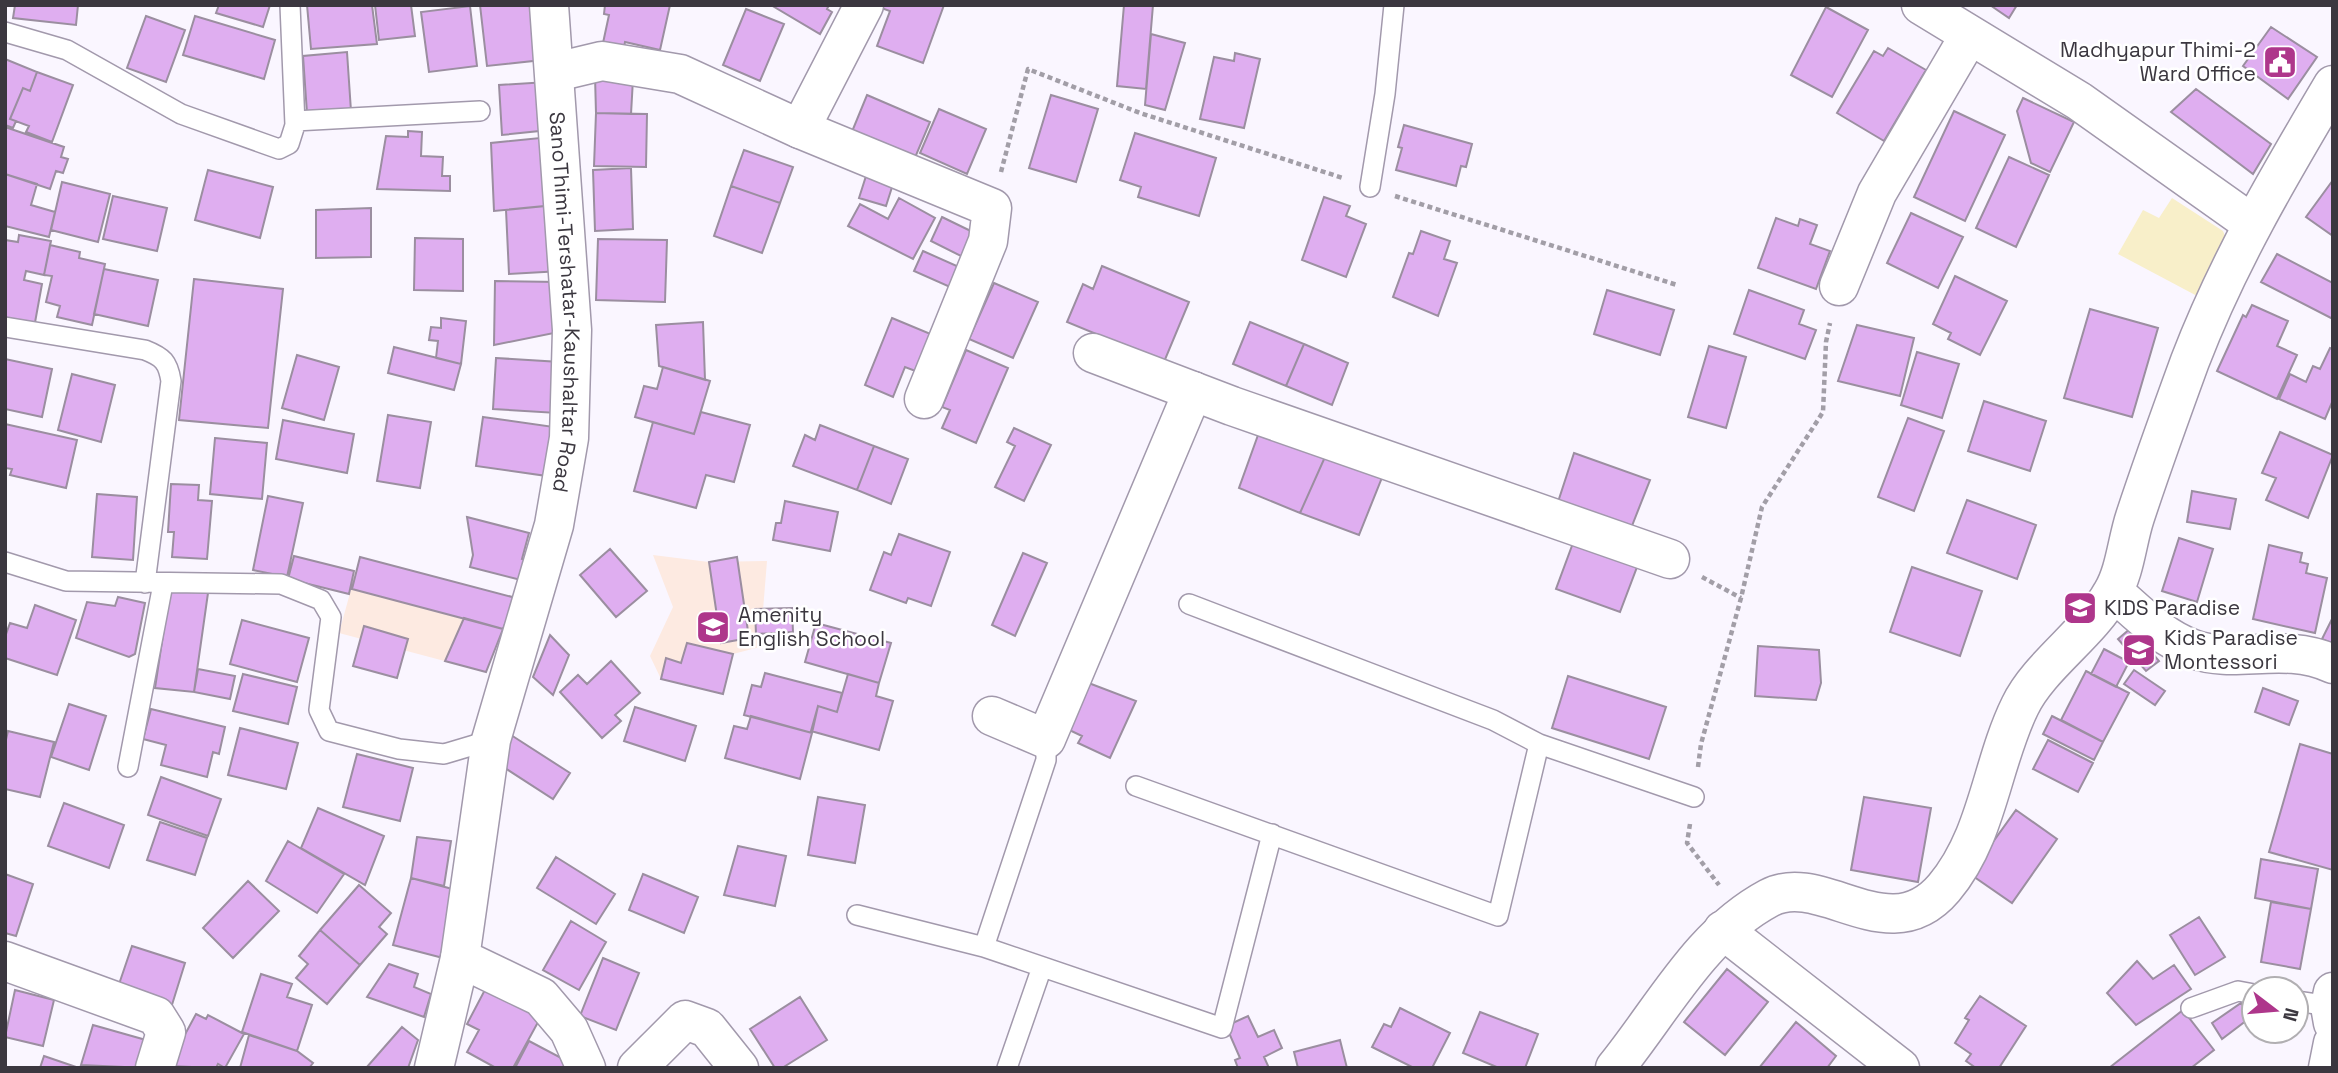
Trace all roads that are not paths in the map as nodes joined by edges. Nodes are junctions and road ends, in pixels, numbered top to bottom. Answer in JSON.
{"nodes":[{"id":1,"x":290,"y":5,"type":"edge"},
{"id":2,"x":549,"y":5,"type":"edge"},
{"id":3,"x":864,"y":5,"type":"edge"},
{"id":4,"x":1394,"y":5,"type":"edge"},
{"id":5,"x":1921,"y":5,"type":"edge"},
{"id":6,"x":5,"y":32,"type":"edge"},
{"id":7,"x":1969,"y":36,"type":"junction"},
{"id":8,"x":556,"y":72,"type":"junction"},
{"id":9,"x":2333,"y":85,"type":"edge"},
{"id":10,"x":480,"y":111,"type":"dead end"},
{"id":11,"x":295,"y":121,"type":"junction"},
{"id":12,"x":800,"y":129,"type":"junction"},
{"id":13,"x":1370,"y":187,"type":"road end"},
{"id":14,"x":2251,"y":223,"type":"junction"},
{"id":15,"x":1839,"y":286,"type":"road end"},
{"id":16,"x":5,"y":327,"type":"edge"},
{"id":17,"x":1093,"y":353,"type":"dead end"},
{"id":18,"x":1193,"y":391,"type":"junction"},
{"id":19,"x":924,"y":399,"type":"dead end"},
{"id":20,"x":1670,"y":559,"type":"dead end"},
{"id":21,"x":5,"y":562,"type":"edge"},
{"id":22,"x":154,"y":583,"type":"junction"},
{"id":23,"x":2114,"y":592,"type":"junction"},
{"id":24,"x":1189,"y":604,"type":"dead end"},
{"id":25,"x":2333,"y":664,"type":"edge"},
{"id":26,"x":992,"y":716,"type":"dead end"},
{"id":27,"x":491,"y":740,"type":"junction"},
{"id":28,"x":1046,"y":740,"type":"junction"},
{"id":29,"x":1539,"y":744,"type":"junction"},
{"id":30,"x":128,"y":767,"type":"dead end"},
{"id":31,"x":1136,"y":786,"type":"dead end"},
{"id":32,"x":1694,"y":797,"type":"road end"},
{"id":33,"x":1272,"y":834,"type":"junction"},
{"id":34,"x":858,"y":915,"type":"dead end"},
{"id":35,"x":1733,"y":923,"type":"junction"},
{"id":36,"x":985,"y":947,"type":"junction"},
{"id":37,"x":460,"y":958,"type":"junction"},
{"id":38,"x":5,"y":961,"type":"edge"},
{"id":39,"x":1042,"y":967,"type":"junction"},
{"id":40,"x":2240,"y":991,"type":"edge"},
{"id":41,"x":2190,"y":1008,"type":"dead end"},
{"id":42,"x":2333,"y":1043,"type":"edge"},
{"id":43,"x":1634,"y":1058,"type":"edge"},
{"id":44,"x":155,"y":1068,"type":"edge"},
{"id":45,"x":434,"y":1068,"type":"edge"},
{"id":46,"x":586,"y":1068,"type":"edge"},
{"id":47,"x":637,"y":1068,"type":"edge"},
{"id":48,"x":739,"y":1068,"type":"edge"},
{"id":49,"x":1007,"y":1068,"type":"edge"},
{"id":50,"x":1900,"y":1068,"type":"edge"},
{"id":51,"x":2328,"y":1068,"type":"edge"}],
"edges":[{"from":1,"to":11,"type":"lane"},
{"from":2,"to":8,"type":"street","name":"SanoThimi-Tershatar-Kaushaltar Road"},
{"from":3,"to":12,"type":"street"},
{"from":4,"to":13,"type":"lane"},
{"from":5,"to":7,"type":"street"},
{"from":6,"to":11,"type":"lane"},
{"from":7,"to":14,"type":"street"},
{"from":7,"to":15,"type":"street"},
{"from":8,"to":12,"type":"street"},
{"from":8,"to":27,"type":"street","name":"SanoThimi-Tershatar-Kaushaltar Road"},
{"from":9,"to":14,"type":"street"},
{"from":10,"to":11,"type":"lane"},
{"from":12,"to":19,"type":"street"},
{"from":14,"to":23,"type":"street"},
{"from":16,"to":22,"type":"lane"},
{"from":17,"to":18,"type":"street"},
{"from":18,"to":20,"type":"street"},
{"from":18,"to":28,"type":"street"},
{"from":21,"to":22,"type":"lane"},
{"from":22,"to":27,"type":"lane"},
{"from":22,"to":30,"type":"lane"},
{"from":23,"to":25,"type":"street"},
{"from":23,"to":35,"type":"street"},
{"from":24,"to":29,"type":"lane"},
{"from":26,"to":28,"type":"street"},
{"from":27,"to":37,"type":"street","name":"SanoThimi-Tershatar-Kaushaltar Road"},
{"from":28,"to":36,"type":"lane"},
{"from":29,"to":32,"type":"lane"},
{"from":29,"to":33,"type":"lane"},
{"from":31,"to":33,"type":"lane"},
{"from":33,"to":39,"type":"lane"},
{"from":34,"to":36,"type":"lane"},
{"from":35,"to":43,"type":"street"},
{"from":35,"to":50,"type":"street"},
{"from":36,"to":39,"type":"lane"},
{"from":37,"to":45,"type":"street","name":"SanoThimi-Tershatar-Kaushaltar Road"},
{"from":37,"to":46,"type":"street"},
{"from":38,"to":44,"type":"street"},
{"from":39,"to":49,"type":"lane"},
{"from":40,"to":41,"type":"lane"},
{"from":42,"to":51,"type":"street"},
{"from":47,"to":48,"type":"street"}]}
